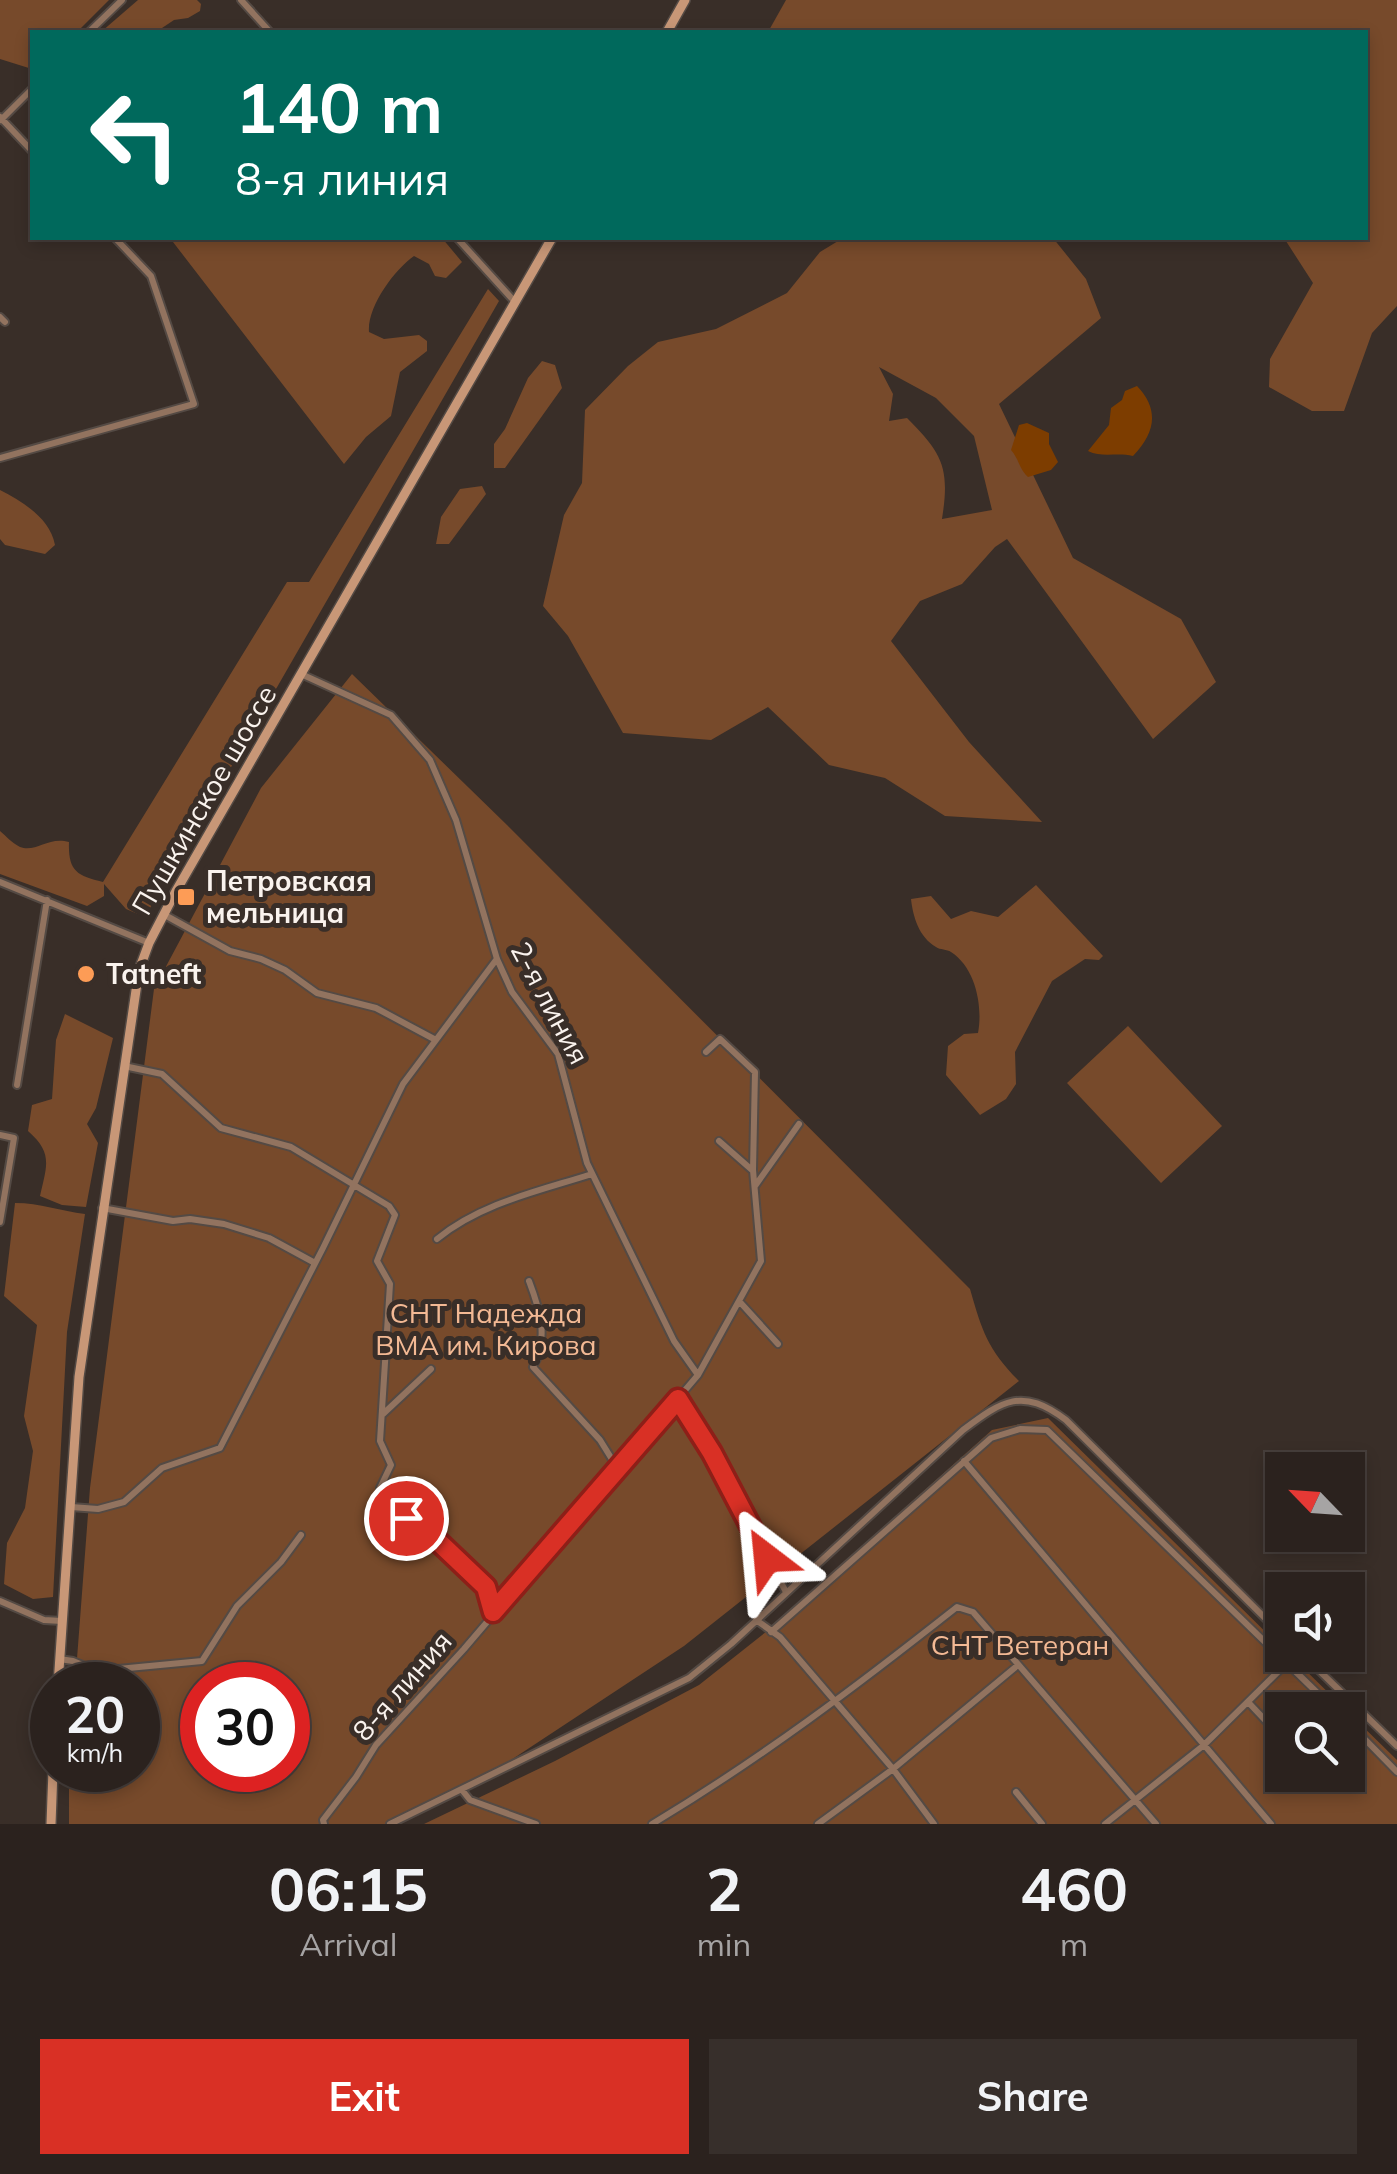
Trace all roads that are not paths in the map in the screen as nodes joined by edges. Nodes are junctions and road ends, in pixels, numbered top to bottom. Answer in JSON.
{"nodes":[{"id":1,"x":122,"y":0,"type":"edge"},
{"id":2,"x":240,"y":0,"type":"edge"},
{"id":3,"x":685,"y":0,"type":"edge"},
{"id":4,"x":92,"y":30,"type":"edge"},
{"id":5,"x":268,"y":30,"type":"edge"},
{"id":6,"x":667,"y":30,"type":"edge"},
{"id":7,"x":30,"y":91,"type":"edge"},
{"id":8,"x":1,"y":119,"type":"edge"},
{"id":9,"x":30,"y":149,"type":"edge"},
{"id":10,"x":117,"y":240,"type":"edge"},
{"id":11,"x":459,"y":240,"type":"edge"},
{"id":12,"x":551,"y":240,"type":"edge"},
{"id":13,"x":516,"y":303,"type":"junction"},
{"id":14,"x":0,"y":458,"type":"edge"},
{"id":15,"x":301,"y":674,"type":"junction"},
{"id":16,"x":0,"y":882,"type":"edge"},
{"id":17,"x":47,"y":900,"type":"junction"},
{"id":18,"x":164,"y":914,"type":"junction"},
{"id":19,"x":149,"y":943,"type":"junction"},
{"id":20,"x":497,"y":959,"type":"junction"},
{"id":21,"x":434,"y":1038,"type":"junction"},
{"id":22,"x":706,"y":1052,"type":"dead end"},
{"id":23,"x":123,"y":1066,"type":"junction"},
{"id":24,"x":17,"y":1085,"type":"dead end"},
{"id":25,"x":799,"y":1124,"type":"dead end"},
{"id":26,"x":0,"y":1135,"type":"edge"},
{"id":27,"x":719,"y":1141,"type":"dead end"},
{"id":28,"x":753,"y":1170,"type":"junction"},
{"id":29,"x":592,"y":1174,"type":"junction"},
{"id":30,"x":355,"y":1184,"type":"junction"},
{"id":31,"x":754,"y":1187,"type":"junction"},
{"id":32,"x":102,"y":1208,"type":"junction"},
{"id":33,"x":0,"y":1222,"type":"edge"},
{"id":34,"x":437,"y":1239,"type":"dead end"},
{"id":35,"x":315,"y":1263,"type":"junction"},
{"id":36,"x":529,"y":1281,"type":"dead end"},
{"id":37,"x":739,"y":1301,"type":"junction"},
{"id":38,"x":778,"y":1344,"type":"dead end"},
{"id":39,"x":431,"y":1369,"type":"dead end"},
{"id":40,"x":698,"y":1374,"type":"junction"},
{"id":41,"x":678,"y":1399,"type":"junction"},
{"id":42,"x":382,"y":1414,"type":"junction"},
{"id":43,"x":964,"y":1461,"type":"junction"},
{"id":44,"x":619,"y":1470,"type":"junction"},
{"id":45,"x":71,"y":1508,"type":"junction"},
{"id":46,"x":301,"y":1535,"type":"dead end"},
{"id":47,"x":786,"y":1592,"type":"junction"},
{"id":48,"x":0,"y":1601,"type":"edge"},
{"id":49,"x":493,"y":1612,"type":"junction"},
{"id":50,"x":1265,"y":1618,"type":"edge"},
{"id":51,"x":756,"y":1620,"type":"junction"},
{"id":52,"x":62,"y":1621,"type":"junction"},
{"id":53,"x":771,"y":1632,"type":"junction"},
{"id":54,"x":1265,"y":1640,"type":"edge"},
{"id":55,"x":59,"y":1659,"type":"junction"},
{"id":56,"x":59,"y":1662,"type":"edge"},
{"id":57,"x":1018,"y":1665,"type":"junction"},
{"id":58,"x":1278,"y":1672,"type":"edge"},
{"id":59,"x":1298,"y":1672,"type":"edge"},
{"id":60,"x":1317,"y":1672,"type":"edge"},
{"id":61,"x":1318,"y":1692,"type":"edge"},
{"id":62,"x":1248,"y":1702,"type":"junction"},
{"id":63,"x":836,"y":1703,"type":"junction"},
{"id":64,"x":1265,"y":1720,"type":"edge"},
{"id":65,"x":1365,"y":1739,"type":"edge"},
{"id":66,"x":1204,"y":1745,"type":"junction"},
{"id":67,"x":1397,"y":1746,"type":"edge"},
{"id":68,"x":892,"y":1770,"type":"junction"},
{"id":69,"x":1397,"y":1772,"type":"edge"},
{"id":70,"x":462,"y":1790,"type":"junction"},
{"id":71,"x":53,"y":1792,"type":"edge"},
{"id":72,"x":1016,"y":1792,"type":"dead end"},
{"id":73,"x":1135,"y":1800,"type":"junction"},
{"id":74,"x":51,"y":1824,"type":"edge"},
{"id":75,"x":324,"y":1824,"type":"edge"},
{"id":76,"x":390,"y":1824,"type":"edge"},
{"id":77,"x":536,"y":1824,"type":"edge"},
{"id":78,"x":652,"y":1824,"type":"edge"},
{"id":79,"x":818,"y":1824,"type":"edge"},
{"id":80,"x":934,"y":1824,"type":"edge"},
{"id":81,"x":1042,"y":1824,"type":"edge"},
{"id":82,"x":1105,"y":1824,"type":"edge"},
{"id":83,"x":1156,"y":1824,"type":"edge"},
{"id":84,"x":1272,"y":1824,"type":"edge"}],
"edges":[{"from":1,"to":4,"type":"street"},
{"from":2,"to":5,"type":"street"},
{"from":3,"to":6,"type":"main road"},
{"from":7,"to":8,"type":"street"},
{"from":8,"to":9,"type":"street"},
{"from":10,"to":14,"type":"street"},
{"from":11,"to":13,"type":"street"},
{"from":12,"to":13,"type":"main road","name":"Пушкинское шоссе"},
{"from":13,"to":15,"type":"main road","name":"Пушкинское шоссе"},
{"from":15,"to":18,"type":"main road","name":"Пушкинское шоссе"},
{"from":15,"to":20,"type":"street","name":"2-я линия"},
{"from":16,"to":17,"type":"street"},
{"from":17,"to":19,"type":"street"},
{"from":17,"to":24,"type":"street"},
{"from":18,"to":19,"type":"main road","name":"Пушкинское шоссе"},
{"from":18,"to":21,"type":"street"},
{"from":19,"to":23,"type":"main road","name":"Пушкинское шоссе"},
{"from":20,"to":21,"type":"street"},
{"from":20,"to":29,"type":"street","name":"2-я линия"},
{"from":21,"to":30,"type":"street"},
{"from":22,"to":28,"type":"street"},
{"from":23,"to":30,"type":"street"},
{"from":23,"to":32,"type":"main road","name":"Пушкинское шоссе"},
{"from":25,"to":31,"type":"street"},
{"from":26,"to":33,"type":"street"},
{"from":27,"to":28,"type":"street"},
{"from":28,"to":31,"type":"street"},
{"from":29,"to":34,"type":"street"},
{"from":29,"to":40,"type":"street","name":"2-я линия"},
{"from":30,"to":35,"type":"street"},
{"from":30,"to":42,"type":"street"},
{"from":31,"to":37,"type":"street"},
{"from":32,"to":35,"type":"street"},
{"from":32,"to":45,"type":"main road","name":"Пушкинское шоссе"},
{"from":35,"to":45,"type":"street"},
{"from":36,"to":44,"type":"street"},
{"from":37,"to":38,"type":"street"},
{"from":37,"to":40,"type":"street"},
{"from":39,"to":42,"type":"street"},
{"from":40,"to":41,"type":"street"},
{"from":41,"to":44,"type":"street","name":"8-я линия"},
{"from":41,"to":47,"type":"street"},
{"from":42,"to":49,"type":"street"},
{"from":43,"to":53,"type":"street"},
{"from":43,"to":54,"type":"street"},
{"from":43,"to":66,"type":"street"},
{"from":44,"to":49,"type":"street","name":"8-я линия"},
{"from":45,"to":52,"type":"main road","name":"Пушкинское шоссе"},
{"from":46,"to":55,"type":"street"},
{"from":47,"to":50,"type":"street"},
{"from":47,"to":51,"type":"street"},
{"from":48,"to":52,"type":"street"},
{"from":49,"to":75,"type":"street","name":"8-я линия"},
{"from":51,"to":53,"type":"street"},
{"from":51,"to":70,"type":"street"},
{"from":52,"to":55,"type":"main road","name":"Пушкинское шоссе"},
{"from":53,"to":63,"type":"street"},
{"from":55,"to":56,"type":"main road","name":"Пушкинское шоссе"},
{"from":57,"to":63,"type":"street"},
{"from":57,"to":68,"type":"street"},
{"from":57,"to":73,"type":"street"},
{"from":58,"to":62,"type":"street"},
{"from":59,"to":61,"type":"street"},
{"from":60,"to":67,"type":"street"},
{"from":62,"to":64,"type":"street"},
{"from":62,"to":66,"type":"street"},
{"from":63,"to":68,"type":"street"},
{"from":63,"to":78,"type":"street"},
{"from":65,"to":69,"type":"street"},
{"from":66,"to":73,"type":"street"},
{"from":66,"to":84,"type":"street"},
{"from":68,"to":79,"type":"street"},
{"from":68,"to":80,"type":"street"},
{"from":70,"to":76,"type":"street"},
{"from":70,"to":77,"type":"street"},
{"from":71,"to":74,"type":"main road"},
{"from":72,"to":81,"type":"street"},
{"from":73,"to":82,"type":"street"},
{"from":73,"to":83,"type":"street"}]}
